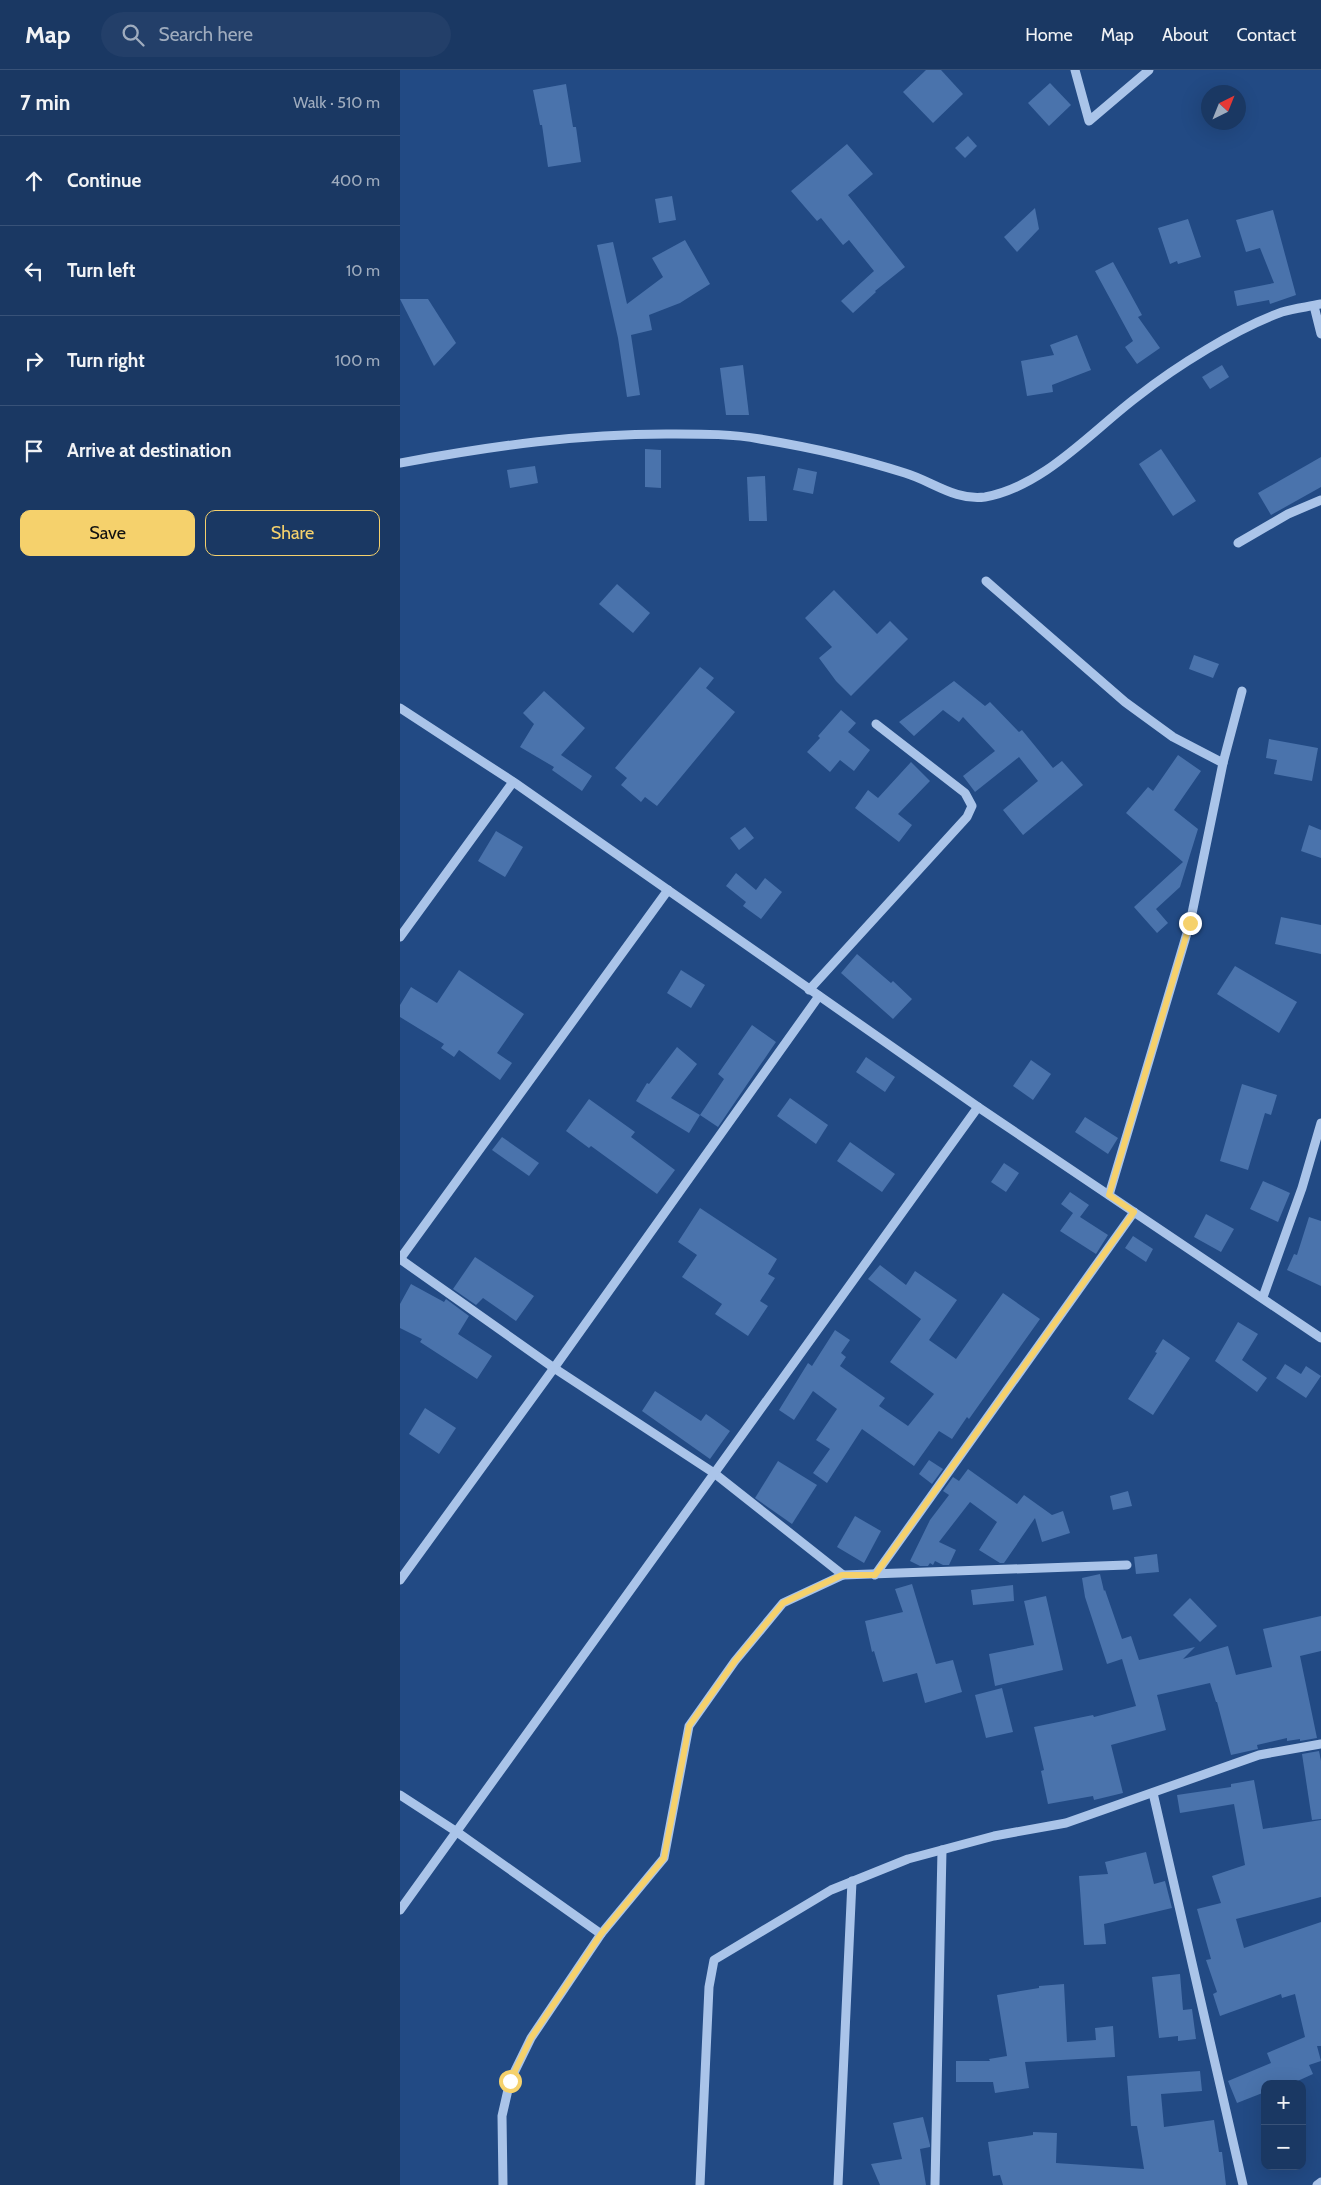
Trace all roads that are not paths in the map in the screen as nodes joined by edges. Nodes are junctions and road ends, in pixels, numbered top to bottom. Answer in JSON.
{"nodes":[{"id":1,"x":1075,"y":70,"type":"edge"},
{"id":2,"x":1149,"y":70,"type":"edge"},
{"id":3,"x":1317,"y":305,"type":"edge"},
{"id":4,"x":1321,"y":334,"type":"edge"},
{"id":5,"x":400,"y":462,"type":"edge"},
{"id":6,"x":1321,"y":500,"type":"edge"},
{"id":7,"x":1238,"y":543,"type":"dead end"},
{"id":8,"x":986,"y":581,"type":"dead end"},
{"id":9,"x":1242,"y":691,"type":"dead end"},
{"id":10,"x":400,"y":708,"type":"edge"},
{"id":11,"x":876,"y":724,"type":"dead end"},
{"id":12,"x":1223,"y":763,"type":"junction"},
{"id":13,"x":513,"y":782,"type":"junction"},
{"id":14,"x":668,"y":890,"type":"junction"},
{"id":15,"x":400,"y":938,"type":"edge"},
{"id":16,"x":810,"y":990,"type":"junction"},
{"id":17,"x":819,"y":996,"type":"junction"},
{"id":18,"x":978,"y":1107,"type":"junction"},
{"id":19,"x":1321,"y":1123,"type":"edge"},
{"id":20,"x":1109,"y":1195,"type":"junction"},
{"id":21,"x":1134,"y":1212,"type":"junction"},
{"id":22,"x":400,"y":1259,"type":"edge"},
{"id":23,"x":1263,"y":1298,"type":"junction"},
{"id":24,"x":1321,"y":1338,"type":"edge"},
{"id":25,"x":554,"y":1368,"type":"junction"},
{"id":26,"x":714,"y":1473,"type":"junction"},
{"id":27,"x":1127,"y":1565,"type":"dead end"},
{"id":28,"x":842,"y":1575,"type":"junction"},
{"id":29,"x":875,"y":1575,"type":"junction"},
{"id":30,"x":400,"y":1580,"type":"edge"},
{"id":31,"x":1321,"y":1744,"type":"edge"},
{"id":32,"x":1153,"y":1793,"type":"junction"},
{"id":33,"x":400,"y":1795,"type":"edge"},
{"id":34,"x":457,"y":1832,"type":"junction"},
{"id":35,"x":942,"y":1850,"type":"junction"},
{"id":36,"x":852,"y":1881,"type":"junction"},
{"id":37,"x":400,"y":1910,"type":"edge"},
{"id":38,"x":601,"y":1934,"type":"junction"},
{"id":39,"x":1321,"y":2182,"type":"edge"},
{"id":40,"x":503,"y":2185,"type":"edge"},
{"id":41,"x":700,"y":2185,"type":"edge"},
{"id":42,"x":838,"y":2185,"type":"edge"},
{"id":43,"x":934,"y":2185,"type":"edge"},
{"id":44,"x":1243,"y":2185,"type":"edge"},
{"id":45,"x":1317,"y":2185,"type":"edge"}],
"edges":[{"from":1,"to":2,"type":"street"},
{"from":3,"to":4,"type":"street"},
{"from":3,"to":5,"type":"street"},
{"from":6,"to":7,"type":"street"},
{"from":8,"to":12,"type":"street"},
{"from":9,"to":12,"type":"street"},
{"from":10,"to":13,"type":"street"},
{"from":11,"to":16,"type":"street"},
{"from":12,"to":20,"type":"street"},
{"from":13,"to":14,"type":"street"},
{"from":13,"to":15,"type":"street"},
{"from":14,"to":16,"type":"street"},
{"from":14,"to":22,"type":"street"},
{"from":16,"to":17,"type":"street"},
{"from":17,"to":18,"type":"street"},
{"from":17,"to":25,"type":"street"},
{"from":18,"to":20,"type":"street"},
{"from":18,"to":26,"type":"street"},
{"from":19,"to":23,"type":"street"},
{"from":20,"to":21,"type":"street"},
{"from":21,"to":23,"type":"street"},
{"from":21,"to":29,"type":"street"},
{"from":22,"to":25,"type":"street"},
{"from":23,"to":24,"type":"street"},
{"from":25,"to":26,"type":"street"},
{"from":25,"to":30,"type":"street"},
{"from":26,"to":28,"type":"street"},
{"from":26,"to":34,"type":"street"},
{"from":27,"to":29,"type":"street"},
{"from":28,"to":29,"type":"street"},
{"from":28,"to":38,"type":"street"},
{"from":31,"to":32,"type":"street"},
{"from":32,"to":35,"type":"street"},
{"from":32,"to":44,"type":"street"},
{"from":33,"to":34,"type":"street"},
{"from":34,"to":37,"type":"street"},
{"from":34,"to":38,"type":"street"},
{"from":35,"to":36,"type":"street"},
{"from":35,"to":43,"type":"street"},
{"from":36,"to":41,"type":"street"},
{"from":36,"to":42,"type":"street"},
{"from":38,"to":40,"type":"street"},
{"from":39,"to":45,"type":"street"}]}
